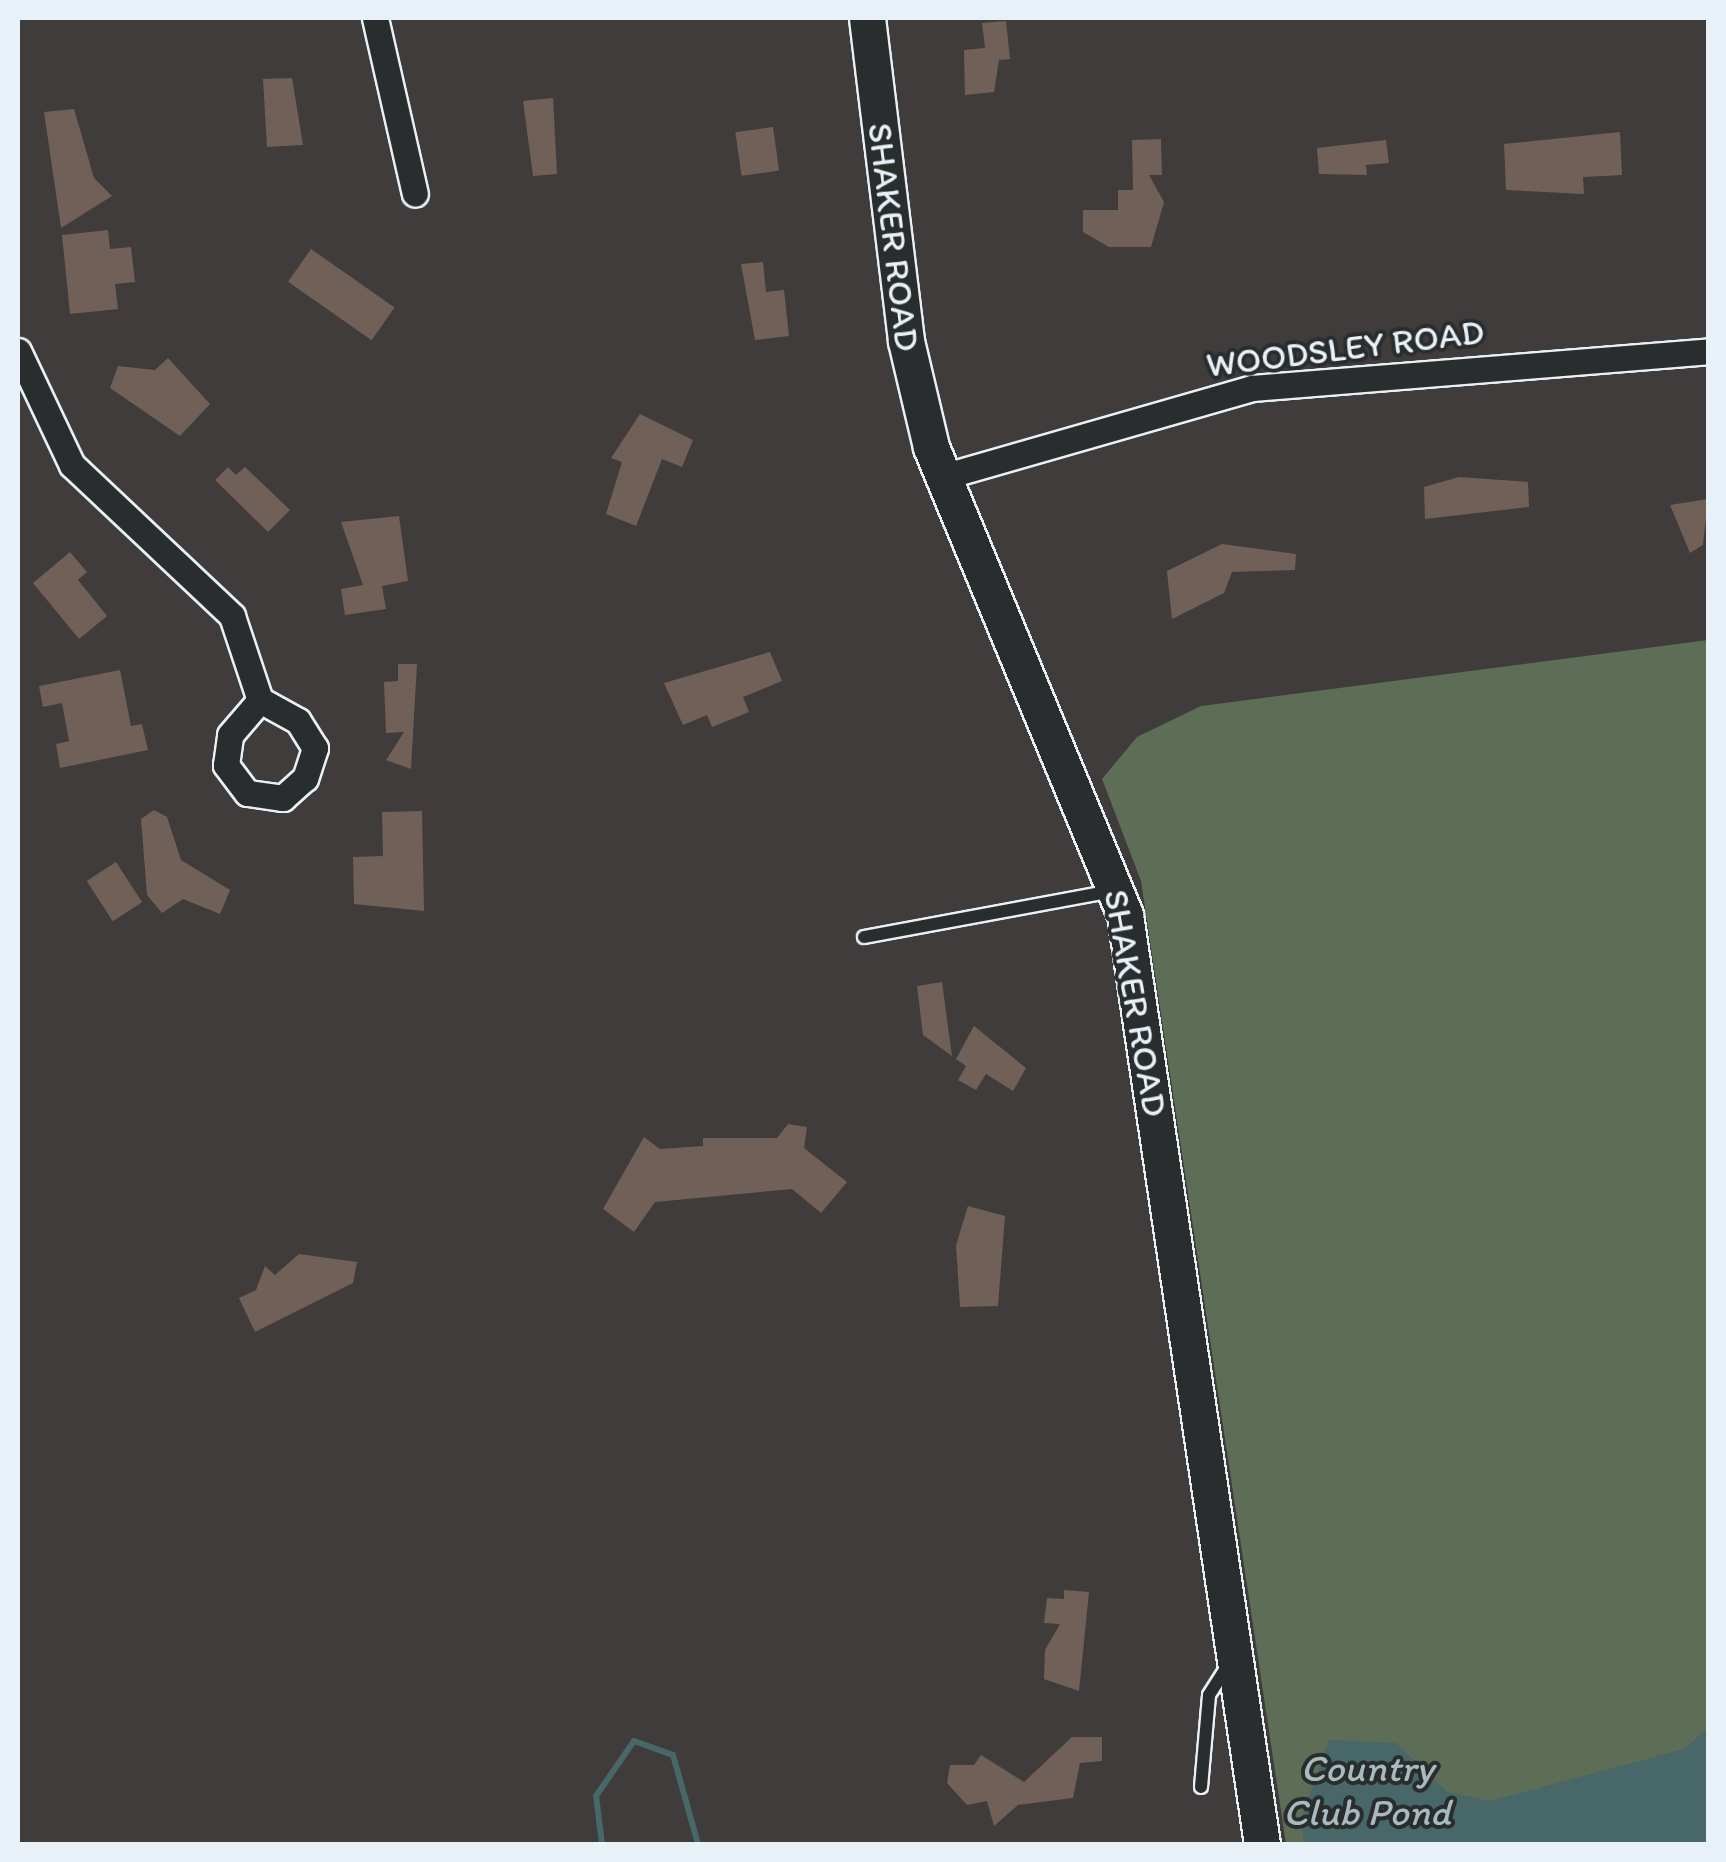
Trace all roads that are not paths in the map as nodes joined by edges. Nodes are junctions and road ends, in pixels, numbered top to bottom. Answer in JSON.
{"nodes":[{"id":1,"x":375,"y":18,"type":"edge"},
{"id":2,"x":868,"y":18,"type":"edge"},
{"id":3,"x":415,"y":194,"type":"dead end"},
{"id":4,"x":18,"y":351,"type":"edge"},
{"id":5,"x":1708,"y":351,"type":"edge"},
{"id":6,"x":942,"y":478,"type":"junction"},
{"id":7,"x":260,"y":700,"type":"dead end"},
{"id":8,"x":1119,"y":889,"type":"junction"},
{"id":9,"x":864,"y":937,"type":"dead end"},
{"id":10,"x":1233,"y":1658,"type":"junction"},
{"id":11,"x":1201,"y":1788,"type":"dead end"},
{"id":12,"x":1262,"y":1844,"type":"edge"}],
"edges":[{"from":1,"to":3,"type":"street"},
{"from":2,"to":6,"type":"main road","name":"SHAKER ROAD"},
{"from":4,"to":7,"type":"street"},
{"from":5,"to":6,"type":"street","name":"WOODSLEY ROAD"},
{"from":6,"to":8,"type":"main road","name":"SHAKER ROAD"},
{"from":8,"to":9,"type":"lane"},
{"from":8,"to":10,"type":"main road","name":"SHAKER ROAD"},
{"from":10,"to":11,"type":"lane"},
{"from":10,"to":12,"type":"main road","name":"SHAKER ROAD"}]}
